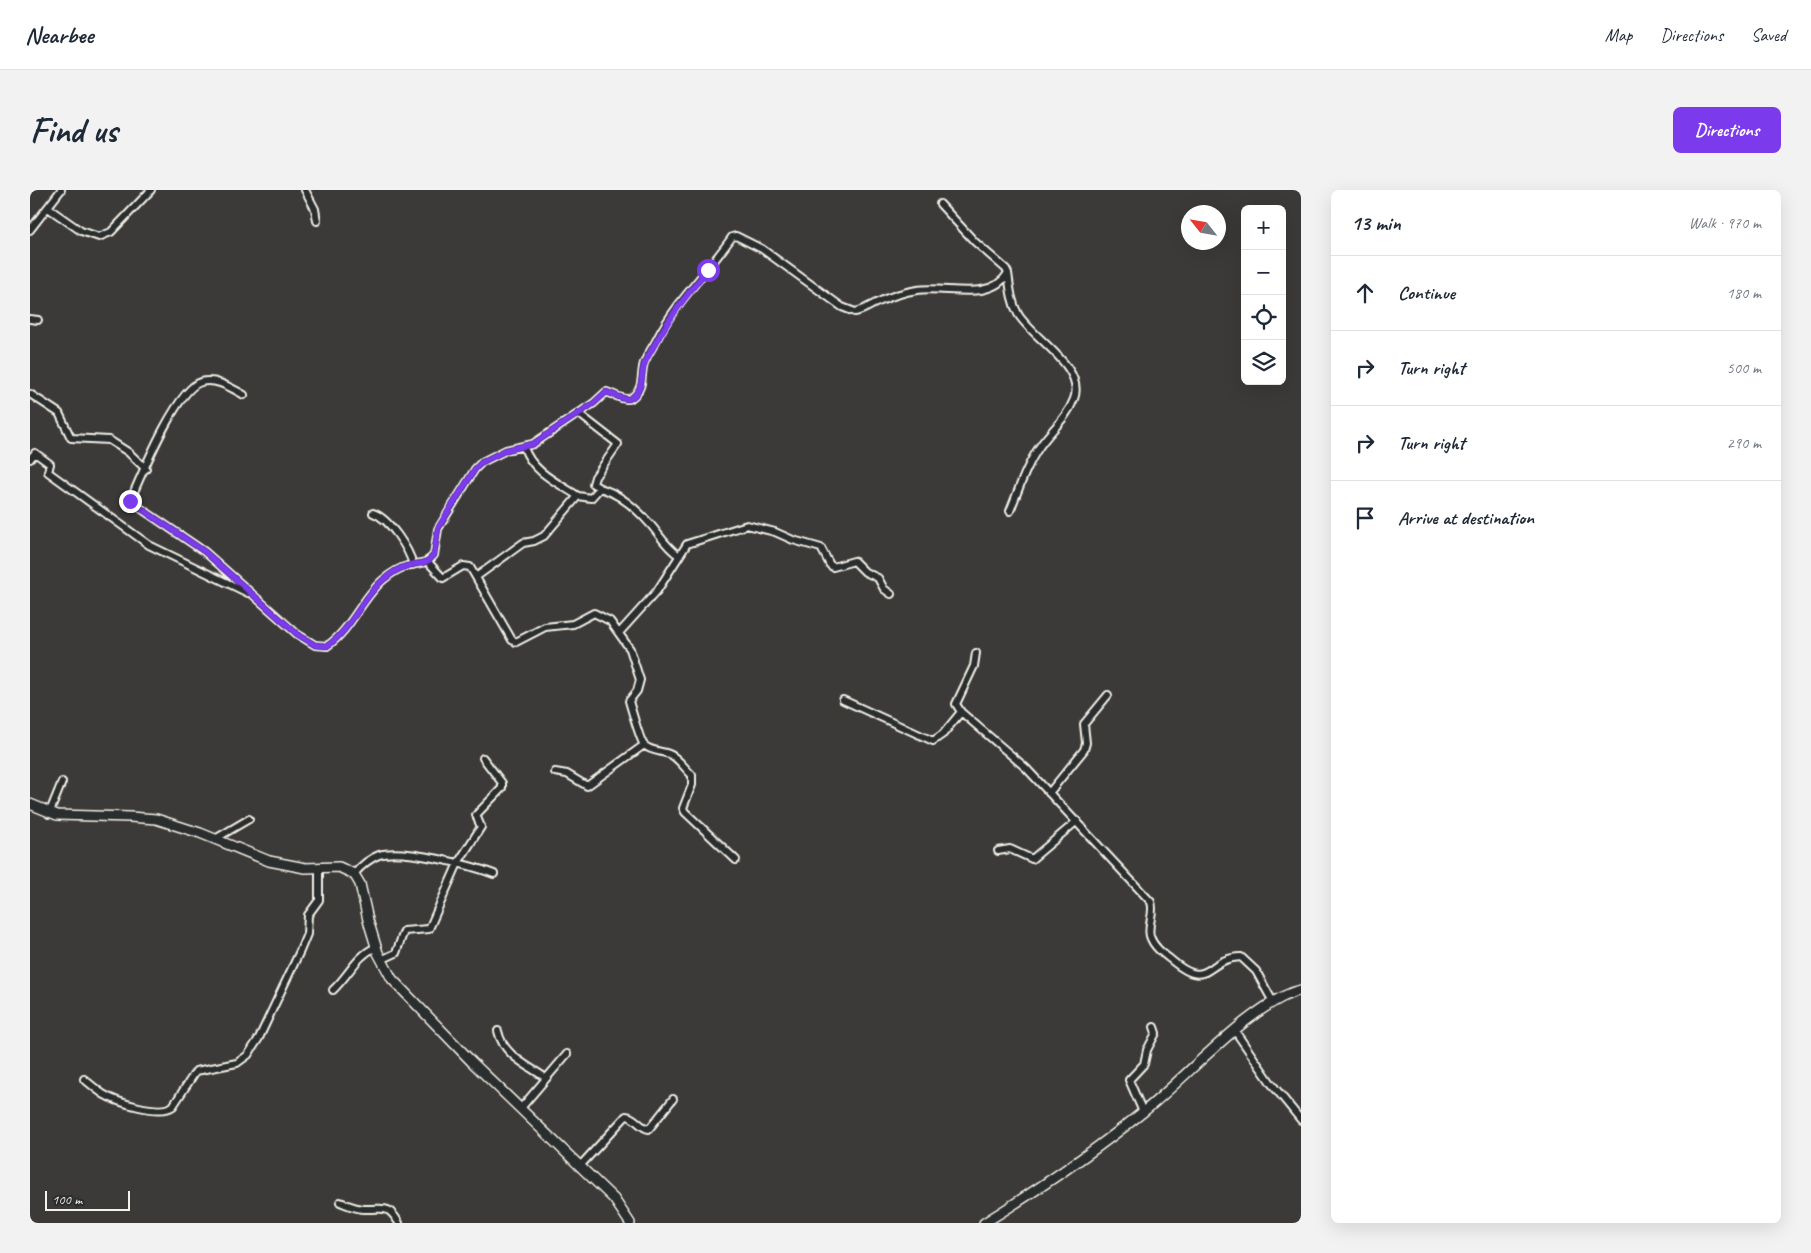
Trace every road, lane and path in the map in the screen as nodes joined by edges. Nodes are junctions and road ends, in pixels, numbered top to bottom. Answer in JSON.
{"nodes":[{"id":1,"x":61,"y":190,"type":"edge"},
{"id":2,"x":151,"y":190,"type":"edge"},
{"id":3,"x":305,"y":190,"type":"edge"},
{"id":4,"x":940,"y":204,"type":"dead end"},
{"id":5,"x":48,"y":208,"type":"junction"},
{"id":6,"x":317,"y":221,"type":"dead end"},
{"id":7,"x":30,"y":230,"type":"edge"},
{"id":8,"x":1008,"y":273,"type":"junction"},
{"id":9,"x":30,"y":319,"type":"edge"},
{"id":10,"x":38,"y":320,"type":"dead end"},
{"id":11,"x":30,"y":394,"type":"edge"},
{"id":12,"x":244,"y":395,"type":"dead end"},
{"id":13,"x":578,"y":413,"type":"junction"},
{"id":14,"x":524,"y":447,"type":"junction"},
{"id":15,"x":30,"y":459,"type":"edge"},
{"id":16,"x":146,"y":469,"type":"junction"},
{"id":17,"x":600,"y":488,"type":"junction"},
{"id":18,"x":578,"y":496,"type":"junction"},
{"id":19,"x":1010,"y":511,"type":"dead end"},
{"id":20,"x":373,"y":513,"type":"dead end"},
{"id":21,"x":678,"y":555,"type":"junction"},
{"id":22,"x":428,"y":562,"type":"junction"},
{"id":23,"x":413,"y":565,"type":"junction"},
{"id":24,"x":476,"y":577,"type":"junction"},
{"id":25,"x":891,"y":594,"type":"dead end"},
{"id":26,"x":256,"y":596,"type":"junction"},
{"id":27,"x":620,"y":632,"type":"junction"},
{"id":28,"x":976,"y":653,"type":"dead end"},
{"id":29,"x":1108,"y":695,"type":"dead end"},
{"id":30,"x":843,"y":700,"type":"dead end"},
{"id":31,"x":961,"y":712,"type":"junction"},
{"id":32,"x":644,"y":745,"type":"junction"},
{"id":33,"x":483,"y":758,"type":"dead end"},
{"id":34,"x":555,"y":772,"type":"dead end"},
{"id":35,"x":62,"y":782,"type":"dead end"},
{"id":36,"x":1049,"y":793,"type":"junction"},
{"id":37,"x":30,"y":804,"type":"edge"},
{"id":38,"x":49,"y":814,"type":"junction"},
{"id":39,"x":250,"y":819,"type":"dead end"},
{"id":40,"x":1077,"y":821,"type":"junction"},
{"id":41,"x":215,"y":839,"type":"junction"},
{"id":42,"x":998,"y":851,"type":"dead end"},
{"id":43,"x":736,"y":860,"type":"dead end"},
{"id":44,"x":458,"y":863,"type":"junction"},
{"id":45,"x":319,"y":868,"type":"junction"},
{"id":46,"x":354,"y":874,"type":"junction"},
{"id":47,"x":494,"y":874,"type":"dead end"},
{"id":48,"x":376,"y":947,"type":"junction"},
{"id":49,"x":381,"y":960,"type":"junction"},
{"id":50,"x":334,"y":990,"type":"dead end"},
{"id":51,"x":1301,"y":990,"type":"edge"},
{"id":52,"x":1277,"y":1000,"type":"junction"},
{"id":53,"x":1154,"y":1027,"type":"dead end"},
{"id":54,"x":498,"y":1031,"type":"dead end"},
{"id":55,"x":1235,"y":1031,"type":"junction"},
{"id":56,"x":568,"y":1054,"type":"dead end"},
{"id":57,"x":546,"y":1078,"type":"junction"},
{"id":58,"x":84,"y":1079,"type":"dead end"},
{"id":59,"x":673,"y":1099,"type":"dead end"},
{"id":60,"x":521,"y":1108,"type":"junction"},
{"id":61,"x":1143,"y":1112,"type":"junction"},
{"id":62,"x":1301,"y":1120,"type":"edge"},
{"id":63,"x":579,"y":1167,"type":"junction"},
{"id":64,"x":340,"y":1202,"type":"dead end"},
{"id":65,"x":399,"y":1223,"type":"edge"},
{"id":66,"x":630,"y":1223,"type":"edge"},
{"id":67,"x":984,"y":1223,"type":"edge"}],
"edges":[{"from":1,"to":5,"type":"street"},
{"from":2,"to":5,"type":"street"},
{"from":3,"to":6,"type":"street"},
{"from":4,"to":8,"type":"street"},
{"from":5,"to":7,"type":"street"},
{"from":8,"to":13,"type":"street"},
{"from":8,"to":19,"type":"street"},
{"from":9,"to":10,"type":"street"},
{"from":11,"to":16,"type":"street"},
{"from":12,"to":16,"type":"street"},
{"from":13,"to":14,"type":"street"},
{"from":13,"to":17,"type":"street"},
{"from":14,"to":18,"type":"street"},
{"from":14,"to":22,"type":"street"},
{"from":15,"to":26,"type":"street"},
{"from":16,"to":26,"type":"street"},
{"from":17,"to":18,"type":"street"},
{"from":17,"to":21,"type":"street"},
{"from":18,"to":24,"type":"street"},
{"from":20,"to":23,"type":"street"},
{"from":21,"to":25,"type":"street"},
{"from":21,"to":27,"type":"street"},
{"from":22,"to":23,"type":"street"},
{"from":22,"to":24,"type":"street"},
{"from":23,"to":26,"type":"street"},
{"from":24,"to":27,"type":"street"},
{"from":27,"to":32,"type":"street"},
{"from":28,"to":31,"type":"street"},
{"from":29,"to":36,"type":"street"},
{"from":30,"to":31,"type":"street"},
{"from":31,"to":36,"type":"street"},
{"from":32,"to":34,"type":"street"},
{"from":32,"to":43,"type":"street"},
{"from":33,"to":44,"type":"street"},
{"from":35,"to":38,"type":"street"},
{"from":36,"to":40,"type":"street"},
{"from":37,"to":38,"type":"street"},
{"from":38,"to":41,"type":"street"},
{"from":39,"to":41,"type":"street"},
{"from":40,"to":42,"type":"street"},
{"from":40,"to":52,"type":"street"},
{"from":41,"to":45,"type":"street"},
{"from":44,"to":46,"type":"street"},
{"from":44,"to":47,"type":"street"},
{"from":44,"to":49,"type":"street"},
{"from":45,"to":46,"type":"street"},
{"from":45,"to":58,"type":"street"},
{"from":46,"to":48,"type":"street"},
{"from":48,"to":49,"type":"street"},
{"from":48,"to":50,"type":"street"},
{"from":49,"to":60,"type":"street"},
{"from":51,"to":52,"type":"street"},
{"from":52,"to":55,"type":"street"},
{"from":53,"to":61,"type":"street"},
{"from":54,"to":57,"type":"street"},
{"from":55,"to":61,"type":"street"},
{"from":55,"to":62,"type":"street"},
{"from":56,"to":57,"type":"street"},
{"from":57,"to":60,"type":"street"},
{"from":59,"to":63,"type":"street"},
{"from":60,"to":63,"type":"street"},
{"from":61,"to":67,"type":"street"},
{"from":63,"to":66,"type":"street"},
{"from":64,"to":65,"type":"street"}]}
